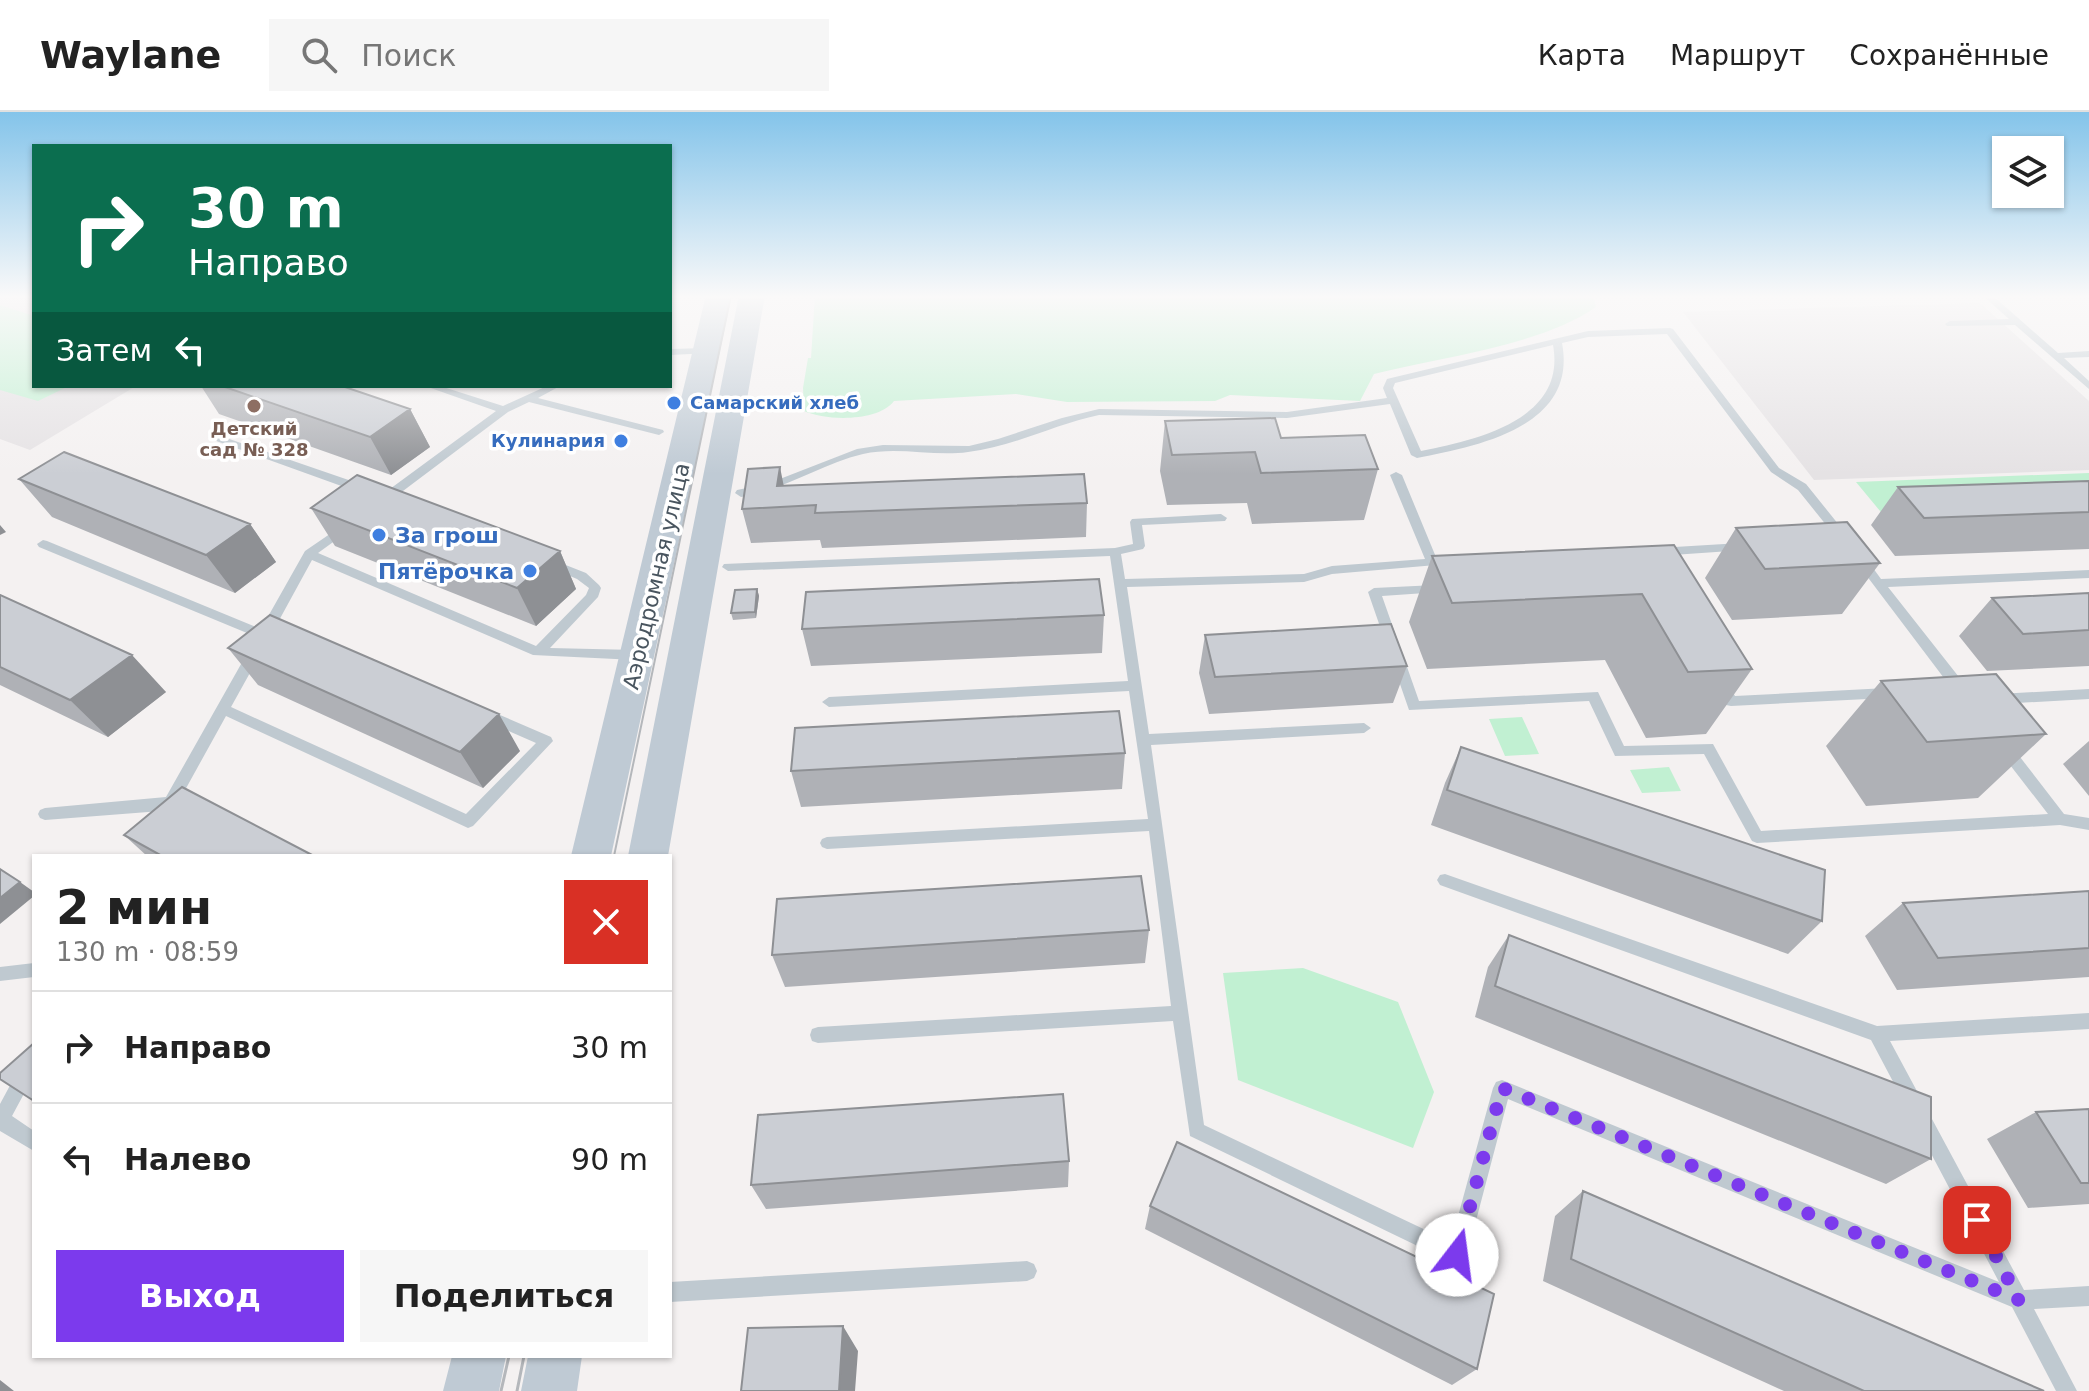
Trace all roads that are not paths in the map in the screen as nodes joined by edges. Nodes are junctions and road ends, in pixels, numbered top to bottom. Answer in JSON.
{"nodes":[{"id":1,"x":706,"y":355,"type":"edge"},
{"id":2,"x":745,"y":355,"type":"edge"},
{"id":3,"x":1500,"y":355,"type":"edge"},
{"id":4,"x":1559,"y":355,"type":"edge"},
{"id":5,"x":1688,"y":355,"type":"edge"},
{"id":6,"x":2077,"y":355,"type":"edge"},
{"id":7,"x":2055,"y":356,"type":"joint"},
{"id":8,"x":2089,"y":386,"type":"edge"},
{"id":9,"x":436,"y":388,"type":"edge"},
{"id":10,"x":551,"y":388,"type":"edge"},
{"id":11,"x":529,"y":399,"type":"junction"},
{"id":12,"x":1393,"y":400,"type":"junction"},
{"id":13,"x":504,"y":410,"type":"junction"},
{"id":14,"x":659,"y":432,"type":"dead end"},
{"id":15,"x":212,"y":436,"type":"dead end"},
{"id":16,"x":1396,"y":475,"type":"dead end"},
{"id":17,"x":741,"y":493,"type":"edge"},
{"id":18,"x":381,"y":502,"type":"junction"},
{"id":19,"x":401,"y":503,"type":"edge"},
{"id":20,"x":1221,"y":518,"type":"dead end"},
{"id":21,"x":353,"y":522,"type":"edge"},
{"id":22,"x":1845,"y":541,"type":"junction"},
{"id":23,"x":1830,"y":542,"type":"edge"},
{"id":24,"x":43,"y":544,"type":"dead end"},
{"id":25,"x":1752,"y":546,"type":"edge"},
{"id":26,"x":1115,"y":552,"type":"junction"},
{"id":27,"x":309,"y":554,"type":"junction"},
{"id":28,"x":545,"y":561,"type":"edge"},
{"id":29,"x":1447,"y":561,"type":"edge"},
{"id":30,"x":1432,"y":562,"type":"junction"},
{"id":31,"x":1650,"y":564,"type":"edge"},
{"id":32,"x":721,"y":567,"type":"junction"},
{"id":33,"x":2089,"y":574,"type":"edge"},
{"id":34,"x":1120,"y":583,"type":"junction"},
{"id":35,"x":1878,"y":583,"type":"junction"},
{"id":36,"x":1452,"y":588,"type":"edge"},
{"id":37,"x":273,"y":628,"type":"junction"},
{"id":38,"x":538,"y":652,"type":"junction"},
{"id":39,"x":637,"y":655,"type":"junction"},
{"id":40,"x":1715,"y":675,"type":"edge"},
{"id":41,"x":1135,"y":686,"type":"junction"},
{"id":42,"x":1906,"y":692,"type":"edge"},
{"id":43,"x":2089,"y":694,"type":"edge"},
{"id":44,"x":829,"y":702,"type":"dead end"},
{"id":45,"x":223,"y":709,"type":"junction"},
{"id":46,"x":479,"y":712,"type":"edge"},
{"id":47,"x":1364,"y":728,"type":"dead end"},
{"id":48,"x":1996,"y":736,"type":"edge"},
{"id":49,"x":1143,"y":740,"type":"junction"},
{"id":50,"x":45,"y":814,"type":"dead end"},
{"id":51,"x":2060,"y":819,"type":"junction"},
{"id":52,"x":2089,"y":824,"type":"edge"},
{"id":53,"x":1156,"y":825,"type":"junction"},
{"id":54,"x":827,"y":843,"type":"dead end"},
{"id":55,"x":591,"y":854,"type":"edge"},
{"id":56,"x":649,"y":854,"type":"edge"},
{"id":57,"x":1445,"y":880,"type":"dead end"},
{"id":58,"x":32,"y":970,"type":"edge"},
{"id":59,"x":0,"y":974,"type":"edge"},
{"id":60,"x":1181,"y":1013,"type":"junction"},
{"id":61,"x":2089,"y":1021,"type":"edge"},
{"id":62,"x":1877,"y":1034,"type":"junction"},
{"id":63,"x":818,"y":1035,"type":"dead end"},
{"id":64,"x":32,"y":1062,"type":"edge"},
{"id":65,"x":0,"y":1120,"type":"edge"},
{"id":66,"x":32,"y":1141,"type":"edge"},
{"id":67,"x":1027,"y":1271,"type":"dead end"},
{"id":68,"x":672,"y":1292,"type":"edge"},
{"id":69,"x":2089,"y":1296,"type":"edge"},
{"id":70,"x":2019,"y":1300,"type":"junction"},
{"id":71,"x":479,"y":1358,"type":"edge"},
{"id":72,"x":555,"y":1358,"type":"edge"},
{"id":73,"x":471,"y":1391,"type":"edge"},
{"id":74,"x":549,"y":1391,"type":"edge"},
{"id":75,"x":2067,"y":1391,"type":"edge"}],
"edges":[{"from":1,"to":39,"type":"main road","name":"Аэродромная улица"},
{"from":2,"to":32,"type":"main road","name":"Аэродромная улица"},
{"from":3,"to":12,"type":"lane"},
{"from":4,"to":12,"type":"lane"},
{"from":5,"to":22,"type":"lane"},
{"from":6,"to":7,"type":"lane"},
{"from":7,"to":8,"type":"lane"},
{"from":9,"to":13,"type":"lane"},
{"from":10,"to":11,"type":"lane"},
{"from":11,"to":13,"type":"lane"},
{"from":11,"to":14,"type":"lane"},
{"from":12,"to":17,"type":"lane"},
{"from":13,"to":18,"type":"lane"},
{"from":15,"to":18,"type":"lane"},
{"from":16,"to":30,"type":"lane"},
{"from":18,"to":19,"type":"lane"},
{"from":20,"to":26,"type":"lane"},
{"from":21,"to":27,"type":"lane"},
{"from":22,"to":23,"type":"lane"},
{"from":22,"to":35,"type":"lane"},
{"from":24,"to":37,"type":"lane"},
{"from":25,"to":31,"type":"lane"},
{"from":26,"to":32,"type":"lane"},
{"from":26,"to":34,"type":"lane"},
{"from":27,"to":37,"type":"lane"},
{"from":27,"to":38,"type":"lane"},
{"from":28,"to":38,"type":"lane"},
{"from":29,"to":30,"type":"lane"},
{"from":30,"to":34,"type":"lane"},
{"from":32,"to":56,"type":"main road","name":"Аэродромная улица"},
{"from":33,"to":35,"type":"lane"},
{"from":34,"to":41,"type":"lane"},
{"from":35,"to":43,"type":"lane"},
{"from":36,"to":51,"type":"lane"},
{"from":37,"to":45,"type":"lane"},
{"from":38,"to":39,"type":"lane"},
{"from":39,"to":55,"type":"main road","name":"Аэродромная улица"},
{"from":40,"to":42,"type":"lane"},
{"from":41,"to":44,"type":"lane"},
{"from":41,"to":49,"type":"lane"},
{"from":45,"to":46,"type":"lane"},
{"from":45,"to":50,"type":"lane"},
{"from":47,"to":49,"type":"lane"},
{"from":48,"to":51,"type":"lane"},
{"from":49,"to":53,"type":"lane"},
{"from":51,"to":52,"type":"lane"},
{"from":53,"to":54,"type":"lane"},
{"from":53,"to":60,"type":"lane"},
{"from":57,"to":62,"type":"lane"},
{"from":58,"to":59,"type":"lane"},
{"from":60,"to":63,"type":"lane"},
{"from":60,"to":70,"type":"lane"},
{"from":61,"to":62,"type":"lane"},
{"from":62,"to":70,"type":"lane"},
{"from":64,"to":65,"type":"lane"},
{"from":65,"to":66,"type":"lane"},
{"from":67,"to":68,"type":"lane"},
{"from":69,"to":70,"type":"lane"},
{"from":70,"to":75,"type":"lane"},
{"from":71,"to":73,"type":"main road"},
{"from":72,"to":74,"type":"main road"}]}
